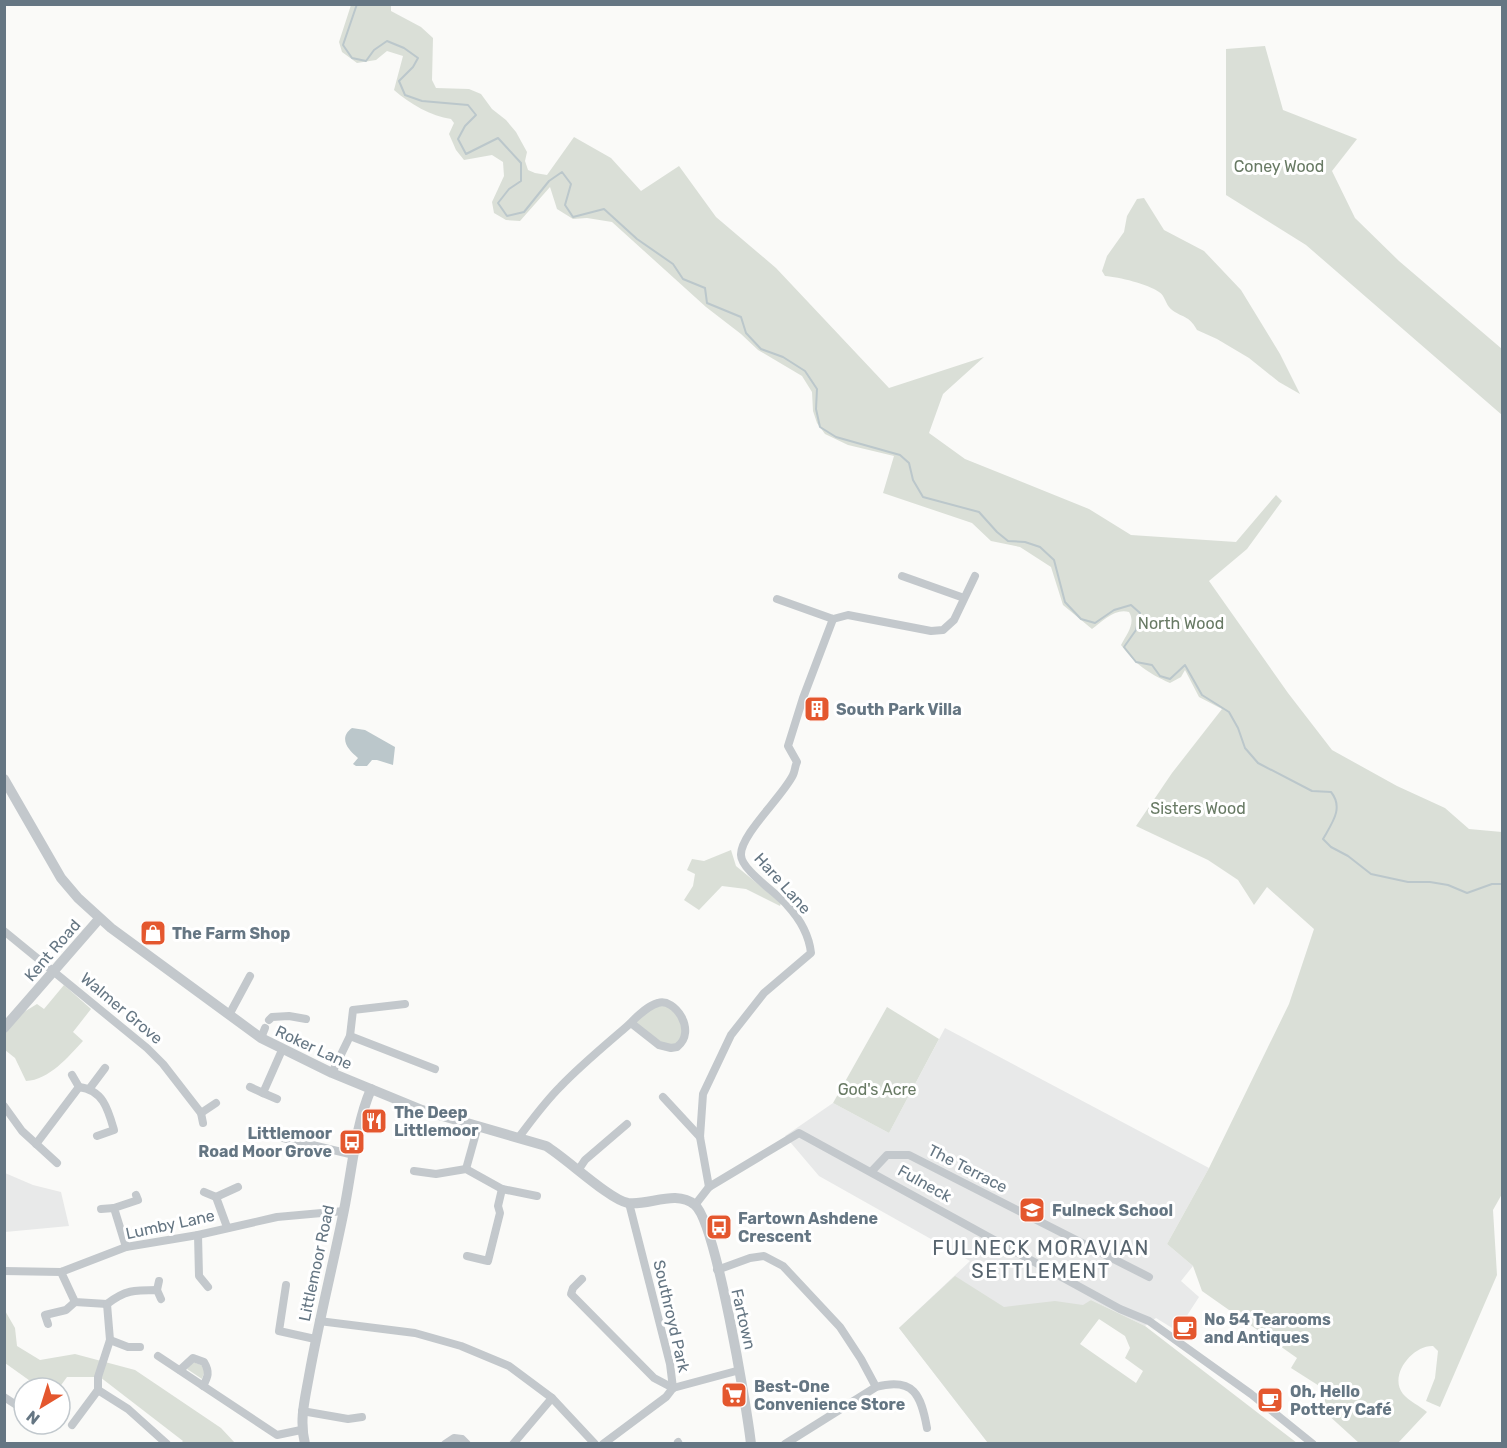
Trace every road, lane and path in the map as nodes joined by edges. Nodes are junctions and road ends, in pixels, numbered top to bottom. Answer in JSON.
{"nodes":[{"id":1,"x":902,"y":576,"type":"dead end"},
{"id":2,"x":975,"y":576,"type":"dead end"},
{"id":3,"x":964,"y":598,"type":"junction"},
{"id":4,"x":777,"y":599,"type":"dead end"},
{"id":5,"x":833,"y":619,"type":"junction"},
{"id":6,"x":4,"y":779,"type":"edge"},
{"id":7,"x":99,"y":919,"type":"junction"},
{"id":8,"x":4,"y":931,"type":"edge"},
{"id":9,"x":54,"y":971,"type":"junction"},
{"id":10,"x":250,"y":976,"type":"dead end"},
{"id":11,"x":405,"y":1005,"type":"dead end"},
{"id":12,"x":229,"y":1015,"type":"junction"},
{"id":13,"x":306,"y":1019,"type":"dead end"},
{"id":14,"x":631,"y":1023,"type":"junction"},
{"id":15,"x":6,"y":1024,"type":"edge"},
{"id":16,"x":265,"y":1029,"type":"junction"},
{"id":17,"x":350,"y":1036,"type":"junction"},
{"id":18,"x":282,"y":1050,"type":"junction"},
{"id":19,"x":105,"y":1068,"type":"dead end"},
{"id":20,"x":435,"y":1069,"type":"dead end"},
{"id":21,"x":332,"y":1073,"type":"junction"},
{"id":22,"x":72,"y":1075,"type":"dead end"},
{"id":23,"x":79,"y":1087,"type":"junction"},
{"id":24,"x":250,"y":1087,"type":"dead end"},
{"id":25,"x":90,"y":1088,"type":"junction"},
{"id":26,"x":371,"y":1089,"type":"junction"},
{"id":27,"x":263,"y":1093,"type":"junction"},
{"id":28,"x":663,"y":1097,"type":"dead end"},
{"id":29,"x":277,"y":1100,"type":"dead end"},
{"id":30,"x":216,"y":1103,"type":"dead end"},
{"id":31,"x":4,"y":1106,"type":"edge"},
{"id":32,"x":627,"y":1124,"type":"dead end"},
{"id":33,"x":478,"y":1126,"type":"junction"},
{"id":34,"x":97,"y":1136,"type":"dead end"},
{"id":35,"x":519,"y":1137,"type":"junction"},
{"id":36,"x":700,"y":1137,"type":"junction"},
{"id":37,"x":283,"y":1138,"type":"dead end"},
{"id":38,"x":36,"y":1144,"type":"junction"},
{"id":39,"x":354,"y":1155,"type":"junction"},
{"id":40,"x":57,"y":1162,"type":"dead end"},
{"id":41,"x":466,"y":1169,"type":"junction"},
{"id":42,"x":579,"y":1169,"type":"junction"},
{"id":43,"x":414,"y":1171,"type":"dead end"},
{"id":44,"x":872,"y":1171,"type":"junction"},
{"id":45,"x":238,"y":1187,"type":"dead end"},
{"id":46,"x":709,"y":1187,"type":"junction"},
{"id":47,"x":502,"y":1189,"type":"junction"},
{"id":48,"x":204,"y":1192,"type":"dead end"},
{"id":49,"x":136,"y":1195,"type":"dead end"},
{"id":50,"x":537,"y":1196,"type":"dead end"},
{"id":51,"x":216,"y":1197,"type":"junction"},
{"id":52,"x":629,"y":1203,"type":"junction"},
{"id":53,"x":694,"y":1205,"type":"junction"},
{"id":54,"x":114,"y":1208,"type":"junction"},
{"id":55,"x":101,"y":1209,"type":"dead end"},
{"id":56,"x":344,"y":1211,"type":"junction"},
{"id":57,"x":227,"y":1227,"type":"junction"},
{"id":58,"x":198,"y":1235,"type":"junction"},
{"id":59,"x":126,"y":1247,"type":"junction"},
{"id":60,"x":467,"y":1256,"type":"dead end"},
{"id":61,"x":717,"y":1270,"type":"junction"},
{"id":62,"x":4,"y":1271,"type":"edge"},
{"id":63,"x":61,"y":1272,"type":"junction"},
{"id":64,"x":1149,"y":1277,"type":"dead end"},
{"id":65,"x":582,"y":1280,"type":"dead end"},
{"id":66,"x":286,"y":1285,"type":"dead end"},
{"id":67,"x":208,"y":1287,"type":"dead end"},
{"id":68,"x":159,"y":1290,"type":"dead end"},
{"id":69,"x":75,"y":1302,"type":"junction"},
{"id":70,"x":107,"y":1304,"type":"junction"},
{"id":71,"x":319,"y":1321,"type":"junction"},
{"id":72,"x":48,"y":1324,"type":"dead end"},
{"id":73,"x":315,"y":1339,"type":"junction"},
{"id":74,"x":110,"y":1340,"type":"junction"},
{"id":75,"x":140,"y":1347,"type":"dead end"},
{"id":76,"x":158,"y":1356,"type":"dead end"},
{"id":77,"x":180,"y":1370,"type":"junction"},
{"id":78,"x":740,"y":1370,"type":"junction"},
{"id":79,"x":203,"y":1386,"type":"junction"},
{"id":80,"x":876,"y":1387,"type":"junction"},
{"id":81,"x":673,"y":1388,"type":"junction"},
{"id":82,"x":98,"y":1390,"type":"junction"},
{"id":83,"x":552,"y":1398,"type":"junction"},
{"id":84,"x":302,"y":1411,"type":"junction"},
{"id":85,"x":362,"y":1417,"type":"dead end"},
{"id":86,"x":72,"y":1425,"type":"dead end"},
{"id":87,"x":927,"y":1428,"type":"dead end"},
{"id":88,"x":302,"y":1430,"type":"junction"},
{"id":89,"x":278,"y":1439,"type":"edge"},
{"id":90,"x":167,"y":1443,"type":"edge"},
{"id":91,"x":305,"y":1443,"type":"edge"},
{"id":92,"x":445,"y":1443,"type":"edge"},
{"id":93,"x":467,"y":1443,"type":"edge"},
{"id":94,"x":513,"y":1443,"type":"edge"},
{"id":95,"x":595,"y":1443,"type":"edge"},
{"id":96,"x":603,"y":1443,"type":"edge"},
{"id":97,"x":751,"y":1443,"type":"edge"},
{"id":98,"x":785,"y":1443,"type":"edge"},
{"id":99,"x":1313,"y":1443,"type":"edge"}],
"edges":[{"from":1,"to":3,"type":"street"},
{"from":2,"to":3,"type":"street"},
{"from":3,"to":5,"type":"street"},
{"from":4,"to":5,"type":"street"},
{"from":5,"to":36,"type":"street","name":"Hare Lane"},
{"from":6,"to":7,"type":"street","name":"Roker Lane"},
{"from":7,"to":9,"type":"street","name":"Kent Road"},
{"from":7,"to":12,"type":"street","name":"Roker Lane"},
{"from":8,"to":9,"type":"street","name":"Walmer Grove"},
{"from":9,"to":15,"type":"street","name":"Kent Road"},
{"from":9,"to":30,"type":"street","name":"Walmer Grove"},
{"from":10,"to":12,"type":"street"},
{"from":11,"to":17,"type":"street"},
{"from":12,"to":16,"type":"street","name":"Roker Lane"},
{"from":13,"to":16,"type":"street"},
{"from":14,"to":14,"type":"street"},
{"from":14,"to":35,"type":"street"},
{"from":16,"to":18,"type":"street","name":"Roker Lane"},
{"from":17,"to":20,"type":"street"},
{"from":17,"to":21,"type":"street"},
{"from":18,"to":21,"type":"street","name":"Roker Lane"},
{"from":18,"to":27,"type":"street"},
{"from":19,"to":25,"type":"street"},
{"from":21,"to":26,"type":"street","name":"Roker Lane"},
{"from":22,"to":23,"type":"street"},
{"from":23,"to":25,"type":"street"},
{"from":23,"to":38,"type":"street"},
{"from":24,"to":27,"type":"street"},
{"from":25,"to":34,"type":"street"},
{"from":26,"to":33,"type":"street","name":"Roker Lane"},
{"from":26,"to":39,"type":"street","name":"Littlemoor Road"},
{"from":27,"to":29,"type":"street"},
{"from":28,"to":36,"type":"street"},
{"from":31,"to":38,"type":"street"},
{"from":32,"to":42,"type":"street"},
{"from":33,"to":35,"type":"street","name":"Roker Lane"},
{"from":33,"to":41,"type":"street"},
{"from":35,"to":42,"type":"street","name":"Roker Lane"},
{"from":36,"to":46,"type":"street","name":"Hare Lane"},
{"from":37,"to":39,"type":"street"},
{"from":38,"to":40,"type":"street"},
{"from":39,"to":56,"type":"street","name":"Littlemoor Road"},
{"from":41,"to":43,"type":"street"},
{"from":41,"to":47,"type":"street"},
{"from":42,"to":52,"type":"street","name":"Roker Lane"},
{"from":44,"to":46,"type":"street","name":"Fulneck"},
{"from":44,"to":64,"type":"street","name":"The Terrace"},
{"from":44,"to":99,"type":"street","name":"Fulneck"},
{"from":45,"to":51,"type":"street"},
{"from":46,"to":53,"type":"street","name":"Fulneck"},
{"from":47,"to":50,"type":"street"},
{"from":47,"to":60,"type":"street"},
{"from":48,"to":51,"type":"street"},
{"from":49,"to":54,"type":"street"},
{"from":51,"to":57,"type":"street"},
{"from":52,"to":53,"type":"street"},
{"from":52,"to":81,"type":"street","name":"Southroyd Park"},
{"from":53,"to":61,"type":"street","name":"Fartown"},
{"from":54,"to":55,"type":"street"},
{"from":54,"to":59,"type":"street"},
{"from":56,"to":57,"type":"street","name":"Lumby Lane"},
{"from":56,"to":71,"type":"street","name":"Littlemoor Road"},
{"from":57,"to":58,"type":"street","name":"Lumby Lane"},
{"from":58,"to":59,"type":"street","name":"Lumby Lane"},
{"from":58,"to":67,"type":"street"},
{"from":59,"to":63,"type":"street","name":"Lumby Lane"},
{"from":61,"to":78,"type":"street","name":"Fartown"},
{"from":61,"to":80,"type":"street"},
{"from":62,"to":63,"type":"street","name":"Lumby Lane"},
{"from":63,"to":69,"type":"street"},
{"from":65,"to":81,"type":"street","name":"Southroyd Park"},
{"from":66,"to":73,"type":"street"},
{"from":68,"to":70,"type":"street"},
{"from":69,"to":70,"type":"street"},
{"from":69,"to":72,"type":"street"},
{"from":70,"to":74,"type":"street"},
{"from":71,"to":73,"type":"street","name":"Littlemoor Road"},
{"from":71,"to":83,"type":"street"},
{"from":73,"to":84,"type":"street","name":"Littlemoor Road"},
{"from":74,"to":75,"type":"street"},
{"from":74,"to":82,"type":"street"},
{"from":76,"to":77,"type":"street"},
{"from":77,"to":79,"type":"street"},
{"from":77,"to":79,"type":"street"},
{"from":78,"to":81,"type":"street"},
{"from":78,"to":97,"type":"street","name":"Fartown"},
{"from":79,"to":89,"type":"street"},
{"from":80,"to":87,"type":"street"},
{"from":80,"to":98,"type":"street"},
{"from":81,"to":96,"type":"street"},
{"from":82,"to":86,"type":"street"},
{"from":82,"to":90,"type":"street"},
{"from":83,"to":94,"type":"street"},
{"from":83,"to":95,"type":"street"},
{"from":84,"to":85,"type":"street"},
{"from":84,"to":88,"type":"street","name":"Littlemoor Road"},
{"from":88,"to":89,"type":"street"},
{"from":88,"to":91,"type":"street","name":"Littlemoor Road"},
{"from":92,"to":93,"type":"street"}]}
